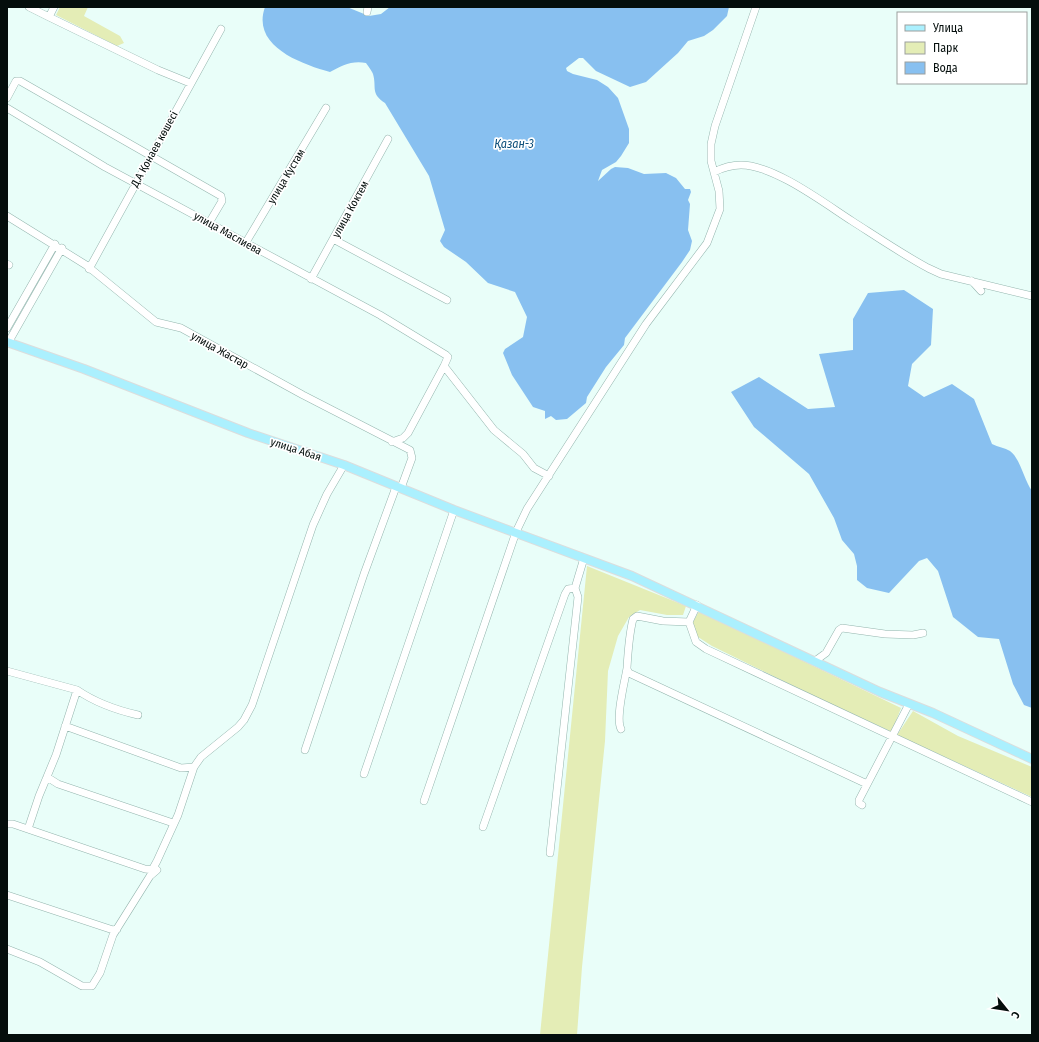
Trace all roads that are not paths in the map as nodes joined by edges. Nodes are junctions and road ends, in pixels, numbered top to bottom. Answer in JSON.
{"nodes":[{"id":1,"x":29,"y":7,"type":"edge"},
{"id":2,"x":54,"y":7,"type":"edge"},
{"id":3,"x":756,"y":7,"type":"edge"},
{"id":4,"x":49,"y":17,"type":"junction"},
{"id":5,"x":221,"y":29,"type":"dead end"},
{"id":6,"x":190,"y":83,"type":"junction"},
{"id":7,"x":7,"y":98,"type":"edge"},
{"id":8,"x":7,"y":108,"type":"edge"},
{"id":9,"x":326,"y":108,"type":"dead end"},
{"id":10,"x":388,"y":139,"type":"dead end"},
{"id":11,"x":150,"y":157,"type":"junction"},
{"id":12,"x":714,"y":172,"type":"junction"},
{"id":13,"x":136,"y":183,"type":"junction"},
{"id":14,"x":7,"y":216,"type":"edge"},
{"id":15,"x":209,"y":223,"type":"junction"},
{"id":16,"x":333,"y":239,"type":"junction"},
{"id":17,"x":55,"y":244,"type":"junction"},
{"id":18,"x":245,"y":244,"type":"junction"},
{"id":19,"x":62,"y":248,"type":"junction"},
{"id":20,"x":89,"y":269,"type":"junction"},
{"id":21,"x":311,"y":279,"type":"junction"},
{"id":22,"x":972,"y":281,"type":"junction"},
{"id":23,"x":981,"y":291,"type":"dead end"},
{"id":24,"x":1032,"y":296,"type":"edge"},
{"id":25,"x":447,"y":300,"type":"dead end"},
{"id":26,"x":7,"y":328,"type":"edge"},
{"id":27,"x":8,"y":342,"type":"edge"},
{"id":28,"x":444,"y":366,"type":"junction"},
{"id":29,"x":392,"y":442,"type":"junction"},
{"id":30,"x":344,"y":465,"type":"junction"},
{"id":31,"x":549,"y":476,"type":"junction"},
{"id":32,"x":398,"y":487,"type":"junction"},
{"id":33,"x":454,"y":510,"type":"junction"},
{"id":34,"x":516,"y":532,"type":"junction"},
{"id":35,"x":584,"y":558,"type":"junction"},
{"id":36,"x":575,"y":588,"type":"junction"},
{"id":37,"x":696,"y":605,"type":"junction"},
{"id":38,"x":688,"y":622,"type":"junction"},
{"id":39,"x":923,"y":632,"type":"dead end"},
{"id":40,"x":815,"y":661,"type":"junction"},
{"id":41,"x":627,"y":669,"type":"junction"},
{"id":42,"x":7,"y":671,"type":"edge"},
{"id":43,"x":77,"y":690,"type":"junction"},
{"id":44,"x":909,"y":704,"type":"junction"},
{"id":45,"x":138,"y":715,"type":"dead end"},
{"id":46,"x":64,"y":726,"type":"junction"},
{"id":47,"x":621,"y":729,"type":"dead end"},
{"id":48,"x":892,"y":736,"type":"junction"},
{"id":49,"x":305,"y":750,"type":"dead end"},
{"id":50,"x":1032,"y":759,"type":"edge"},
{"id":51,"x":194,"y":767,"type":"junction"},
{"id":52,"x":364,"y":774,"type":"dead end"},
{"id":53,"x":48,"y":777,"type":"junction"},
{"id":54,"x":867,"y":784,"type":"junction"},
{"id":55,"x":424,"y":801,"type":"dead end"},
{"id":56,"x":1032,"y":802,"type":"edge"},
{"id":57,"x":862,"y":805,"type":"dead end"},
{"id":58,"x":173,"y":823,"type":"junction"},
{"id":59,"x":7,"y":824,"type":"edge"},
{"id":60,"x":482,"y":827,"type":"dead end"},
{"id":61,"x":28,"y":829,"type":"junction"},
{"id":62,"x":550,"y":853,"type":"dead end"},
{"id":63,"x":152,"y":870,"type":"junction"},
{"id":64,"x":7,"y":894,"type":"edge"},
{"id":65,"x":117,"y":929,"type":"junction"},
{"id":66,"x":7,"y":949,"type":"edge"}],
"edges":[{"from":1,"to":4,"type":"street"},
{"from":2,"to":4,"type":"street"},
{"from":3,"to":12,"type":"street"},
{"from":4,"to":6,"type":"street"},
{"from":5,"to":6,"type":"street","name":"Д.А Қонаев көшесі"},
{"from":6,"to":11,"type":"street","name":"Д.А Қонаев көшесі"},
{"from":7,"to":11,"type":"street"},
{"from":8,"to":13,"type":"street","name":"улица Маслиева"},
{"from":9,"to":18,"type":"street","name":"улица Кустам"},
{"from":10,"to":16,"type":"street","name":"улица Коктем"},
{"from":11,"to":13,"type":"street","name":"Д.А Қонаев көшесі"},
{"from":11,"to":15,"type":"street"},
{"from":12,"to":22,"type":"street"},
{"from":12,"to":31,"type":"street"},
{"from":13,"to":15,"type":"street","name":"улица Маслиева"},
{"from":13,"to":20,"type":"street","name":"Д.А Қонаев көшесі"},
{"from":14,"to":17,"type":"street","name":"улица Жастар"},
{"from":15,"to":18,"type":"street","name":"улица Маслиева"},
{"from":16,"to":21,"type":"street","name":"улица Коктем"},
{"from":16,"to":25,"type":"street"},
{"from":17,"to":19,"type":"street","name":"улица Жастар"},
{"from":17,"to":26,"type":"street"},
{"from":18,"to":21,"type":"street","name":"улица Маслиева"},
{"from":19,"to":20,"type":"street","name":"улица Жастар"},
{"from":19,"to":27,"type":"street"},
{"from":20,"to":29,"type":"street","name":"улица Жастар"},
{"from":21,"to":28,"type":"street","name":"улица Маслиева"},
{"from":22,"to":23,"type":"street"},
{"from":22,"to":24,"type":"street"},
{"from":27,"to":30,"type":"main road","name":"улица Абая"},
{"from":28,"to":29,"type":"street"},
{"from":28,"to":31,"type":"street"},
{"from":29,"to":32,"type":"street","name":"улица Жастар"},
{"from":30,"to":32,"type":"main road","name":"улица Абая"},
{"from":30,"to":51,"type":"street"},
{"from":31,"to":34,"type":"street"},
{"from":32,"to":33,"type":"main road","name":"улица Абая"},
{"from":32,"to":49,"type":"street"},
{"from":33,"to":34,"type":"main road","name":"улица Абая"},
{"from":33,"to":52,"type":"street"},
{"from":34,"to":35,"type":"main road","name":"улица Абая"},
{"from":34,"to":55,"type":"street"},
{"from":35,"to":36,"type":"street"},
{"from":35,"to":37,"type":"main road","name":"улица Абая"},
{"from":36,"to":60,"type":"street"},
{"from":36,"to":62,"type":"street"},
{"from":37,"to":38,"type":"street"},
{"from":37,"to":40,"type":"main road","name":"улица Абая"},
{"from":38,"to":41,"type":"street"},
{"from":38,"to":48,"type":"street"},
{"from":39,"to":40,"type":"street"},
{"from":40,"to":44,"type":"main road","name":"улица Абая"},
{"from":41,"to":47,"type":"street"},
{"from":41,"to":54,"type":"street"},
{"from":42,"to":43,"type":"street"},
{"from":43,"to":45,"type":"street"},
{"from":43,"to":46,"type":"street"},
{"from":44,"to":48,"type":"street"},
{"from":44,"to":50,"type":"main road","name":"улица Абая"},
{"from":46,"to":51,"type":"street"},
{"from":46,"to":53,"type":"street"},
{"from":48,"to":54,"type":"street"},
{"from":48,"to":56,"type":"street"},
{"from":51,"to":58,"type":"street"},
{"from":53,"to":58,"type":"street"},
{"from":53,"to":61,"type":"street"},
{"from":54,"to":57,"type":"street"},
{"from":58,"to":63,"type":"street"},
{"from":59,"to":61,"type":"street"},
{"from":61,"to":63,"type":"street"},
{"from":63,"to":65,"type":"street"},
{"from":64,"to":65,"type":"street"},
{"from":65,"to":66,"type":"street"}]}
